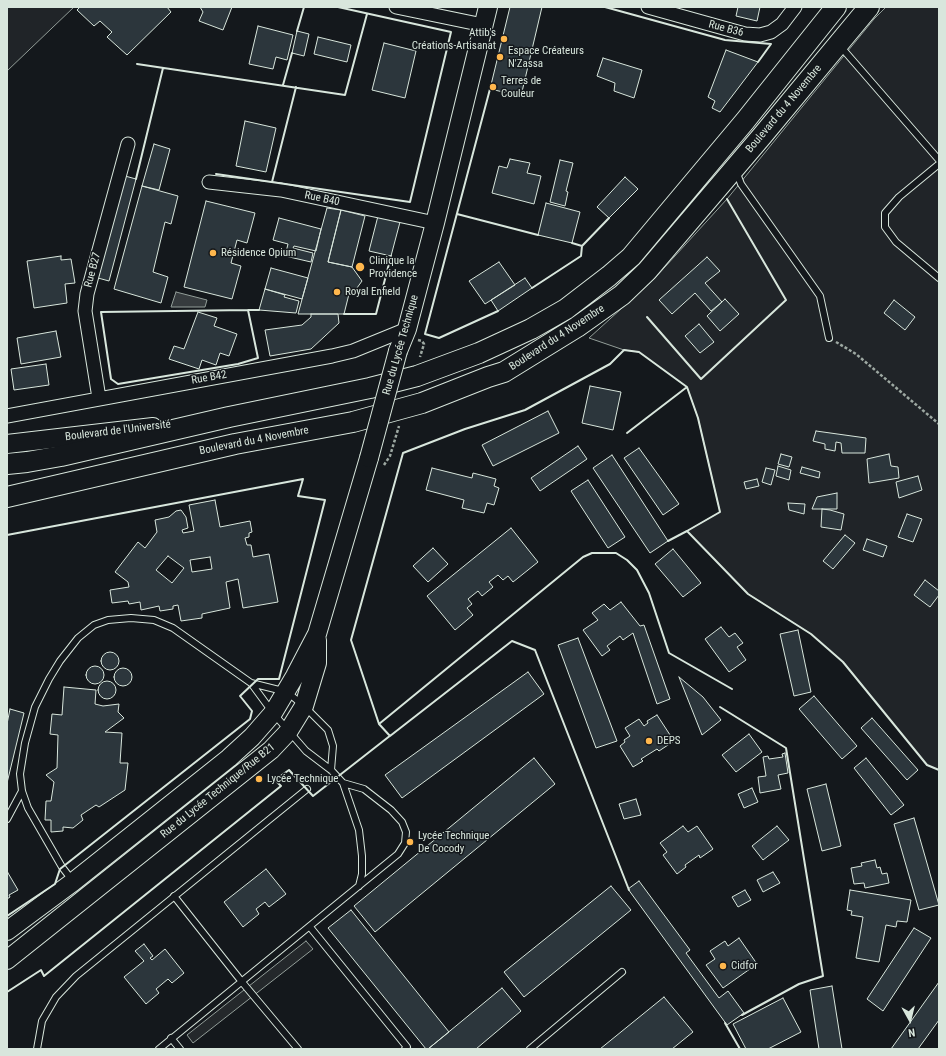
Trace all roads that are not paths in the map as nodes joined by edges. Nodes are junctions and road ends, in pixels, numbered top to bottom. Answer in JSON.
{"nodes":[{"id":1,"x":396,"y":7,"type":"edge"},
{"id":2,"x":488,"y":7,"type":"edge"},
{"id":3,"x":648,"y":7,"type":"edge"},
{"id":4,"x":795,"y":7,"type":"edge"},
{"id":5,"x":836,"y":7,"type":"edge"},
{"id":6,"x":869,"y":7,"type":"edge"},
{"id":7,"x":483,"y":25,"type":"junction"},
{"id":8,"x":838,"y":44,"type":"junction"},
{"id":9,"x":128,"y":144,"type":"dead end"},
{"id":10,"x":939,"y":160,"type":"edge"},
{"id":11,"x":939,"y":164,"type":"edge"},
{"id":12,"x":734,"y":168,"type":"junction"},
{"id":13,"x":209,"y":182,"type":"dead end"},
{"id":14,"x":435,"y":223,"type":"junction"},
{"id":15,"x":939,"y":278,"type":"edge"},
{"id":16,"x":407,"y":329,"type":"junction"},
{"id":17,"x":829,"y":338,"type":"road end"},
{"id":18,"x":99,"y":398,"type":"junction"},
{"id":19,"x":7,"y":416,"type":"edge"},
{"id":20,"x":229,"y":417,"type":"junction"},
{"id":21,"x":7,"y":444,"type":"edge"},
{"id":22,"x":61,"y":456,"type":"junction"},
{"id":23,"x":7,"y":464,"type":"edge"},
{"id":24,"x":66,"y":484,"type":"junction"},
{"id":25,"x":7,"y":497,"type":"edge"},
{"id":26,"x":317,"y":634,"type":"junction"},
{"id":27,"x":252,"y":684,"type":"junction"},
{"id":28,"x":287,"y":692,"type":"junction"},
{"id":29,"x":304,"y":706,"type":"junction"},
{"id":30,"x":273,"y":713,"type":"junction"},
{"id":31,"x":288,"y":732,"type":"junction"},
{"id":32,"x":331,"y":770,"type":"junction"},
{"id":33,"x":344,"y":783,"type":"junction"},
{"id":34,"x":307,"y":789,"type":"dead end"},
{"id":35,"x":22,"y":791,"type":"junction"},
{"id":36,"x":7,"y":819,"type":"edge"},
{"id":37,"x":73,"y":882,"type":"junction"},
{"id":38,"x":359,"y":886,"type":"junction"},
{"id":39,"x":174,"y":896,"type":"junction"},
{"id":40,"x":310,"y":927,"type":"junction"},
{"id":41,"x":7,"y":931,"type":"edge"},
{"id":42,"x":7,"y":960,"type":"edge"},
{"id":43,"x":622,"y":972,"type":"dead end"},
{"id":44,"x":242,"y":982,"type":"junction"},
{"id":45,"x":171,"y":1038,"type":"junction"},
{"id":46,"x":37,"y":1049,"type":"edge"},
{"id":47,"x":159,"y":1049,"type":"edge"},
{"id":48,"x":180,"y":1049,"type":"edge"},
{"id":49,"x":298,"y":1049,"type":"edge"},
{"id":50,"x":405,"y":1049,"type":"edge"},
{"id":51,"x":530,"y":1049,"type":"edge"}],
"edges":[{"from":1,"to":7,"type":"street"},
{"from":2,"to":7,"type":"street","name":"Rue du Lycée Technique"},
{"from":3,"to":4,"type":"street","name":"Rue B36"},
{"from":5,"to":20,"type":"main road","name":"Boulevard du 4 Novembre"},
{"from":6,"to":8,"type":"main road","name":"Boulevard du 4 Novembre"},
{"from":7,"to":14,"type":"street","name":"Rue du Lycée Technique"},
{"from":8,"to":10,"type":"lane"},
{"from":8,"to":12,"type":"main road","name":"Boulevard du 4 Novembre"},
{"from":9,"to":18,"type":"street","name":"Rue B27"},
{"from":11,"to":15,"type":"lane"},
{"from":12,"to":17,"type":"lane"},
{"from":12,"to":24,"type":"main road","name":"Boulevard du 4 Novembre"},
{"from":13,"to":14,"type":"street","name":"Rue B40"},
{"from":14,"to":16,"type":"street","name":"Rue du Lycée Technique"},
{"from":16,"to":18,"type":"street","name":"Rue B42"},
{"from":16,"to":26,"type":"street","name":"Rue du Lycée Technique","bridge":true},
{"from":18,"to":19,"type":"street","name":"Rue B42"},
{"from":20,"to":21,"type":"street","name":"Boulevard de l'Université"},
{"from":20,"to":22,"type":"main road","name":"Boulevard du 4 Novembre"},
{"from":22,"to":23,"type":"main road","name":"Boulevard du 4 Novembre"},
{"from":22,"to":24,"type":"main road"},
{"from":24,"to":25,"type":"main road","name":"Boulevard du 4 Novembre"},
{"from":26,"to":28,"type":"street","name":"Rue du Lycée Technique/Rue B21"},
{"from":26,"to":29,"type":"street","name":"Rue du Lycée Technique/Rue B21"},
{"from":27,"to":28,"type":"lane"},
{"from":27,"to":30,"type":"lane"},
{"from":27,"to":35,"type":"lane"},
{"from":28,"to":29,"type":"lane"},
{"from":28,"to":30,"type":"street","name":"Rue du Lycée Technique/Rue B21"},
{"from":29,"to":31,"type":"street","name":"Rue du Lycée Technique/Rue B21"},
{"from":29,"to":32,"type":"lane"},
{"from":30,"to":31,"type":"lane"},
{"from":30,"to":37,"type":"street","name":"Rue du Lycée Technique/Rue B21"},
{"from":31,"to":32,"type":"lane"},
{"from":31,"to":42,"type":"street","name":"Rue du Lycée Technique/Rue B21"},
{"from":32,"to":33,"type":"lane"},
{"from":33,"to":38,"type":"lane"},
{"from":33,"to":38,"type":"lane"},
{"from":34,"to":39,"type":"lane"},
{"from":35,"to":36,"type":"lane"},
{"from":35,"to":37,"type":"lane"},
{"from":37,"to":41,"type":"street","name":"Rue du Lycée Technique/Rue B21"},
{"from":38,"to":40,"type":"lane"},
{"from":39,"to":44,"type":"lane"},
{"from":39,"to":46,"type":"lane"},
{"from":40,"to":44,"type":"lane"},
{"from":40,"to":50,"type":"lane"},
{"from":43,"to":51,"type":"lane"},
{"from":44,"to":45,"type":"lane"},
{"from":44,"to":49,"type":"lane"},
{"from":45,"to":47,"type":"lane"},
{"from":45,"to":48,"type":"lane"}]}
